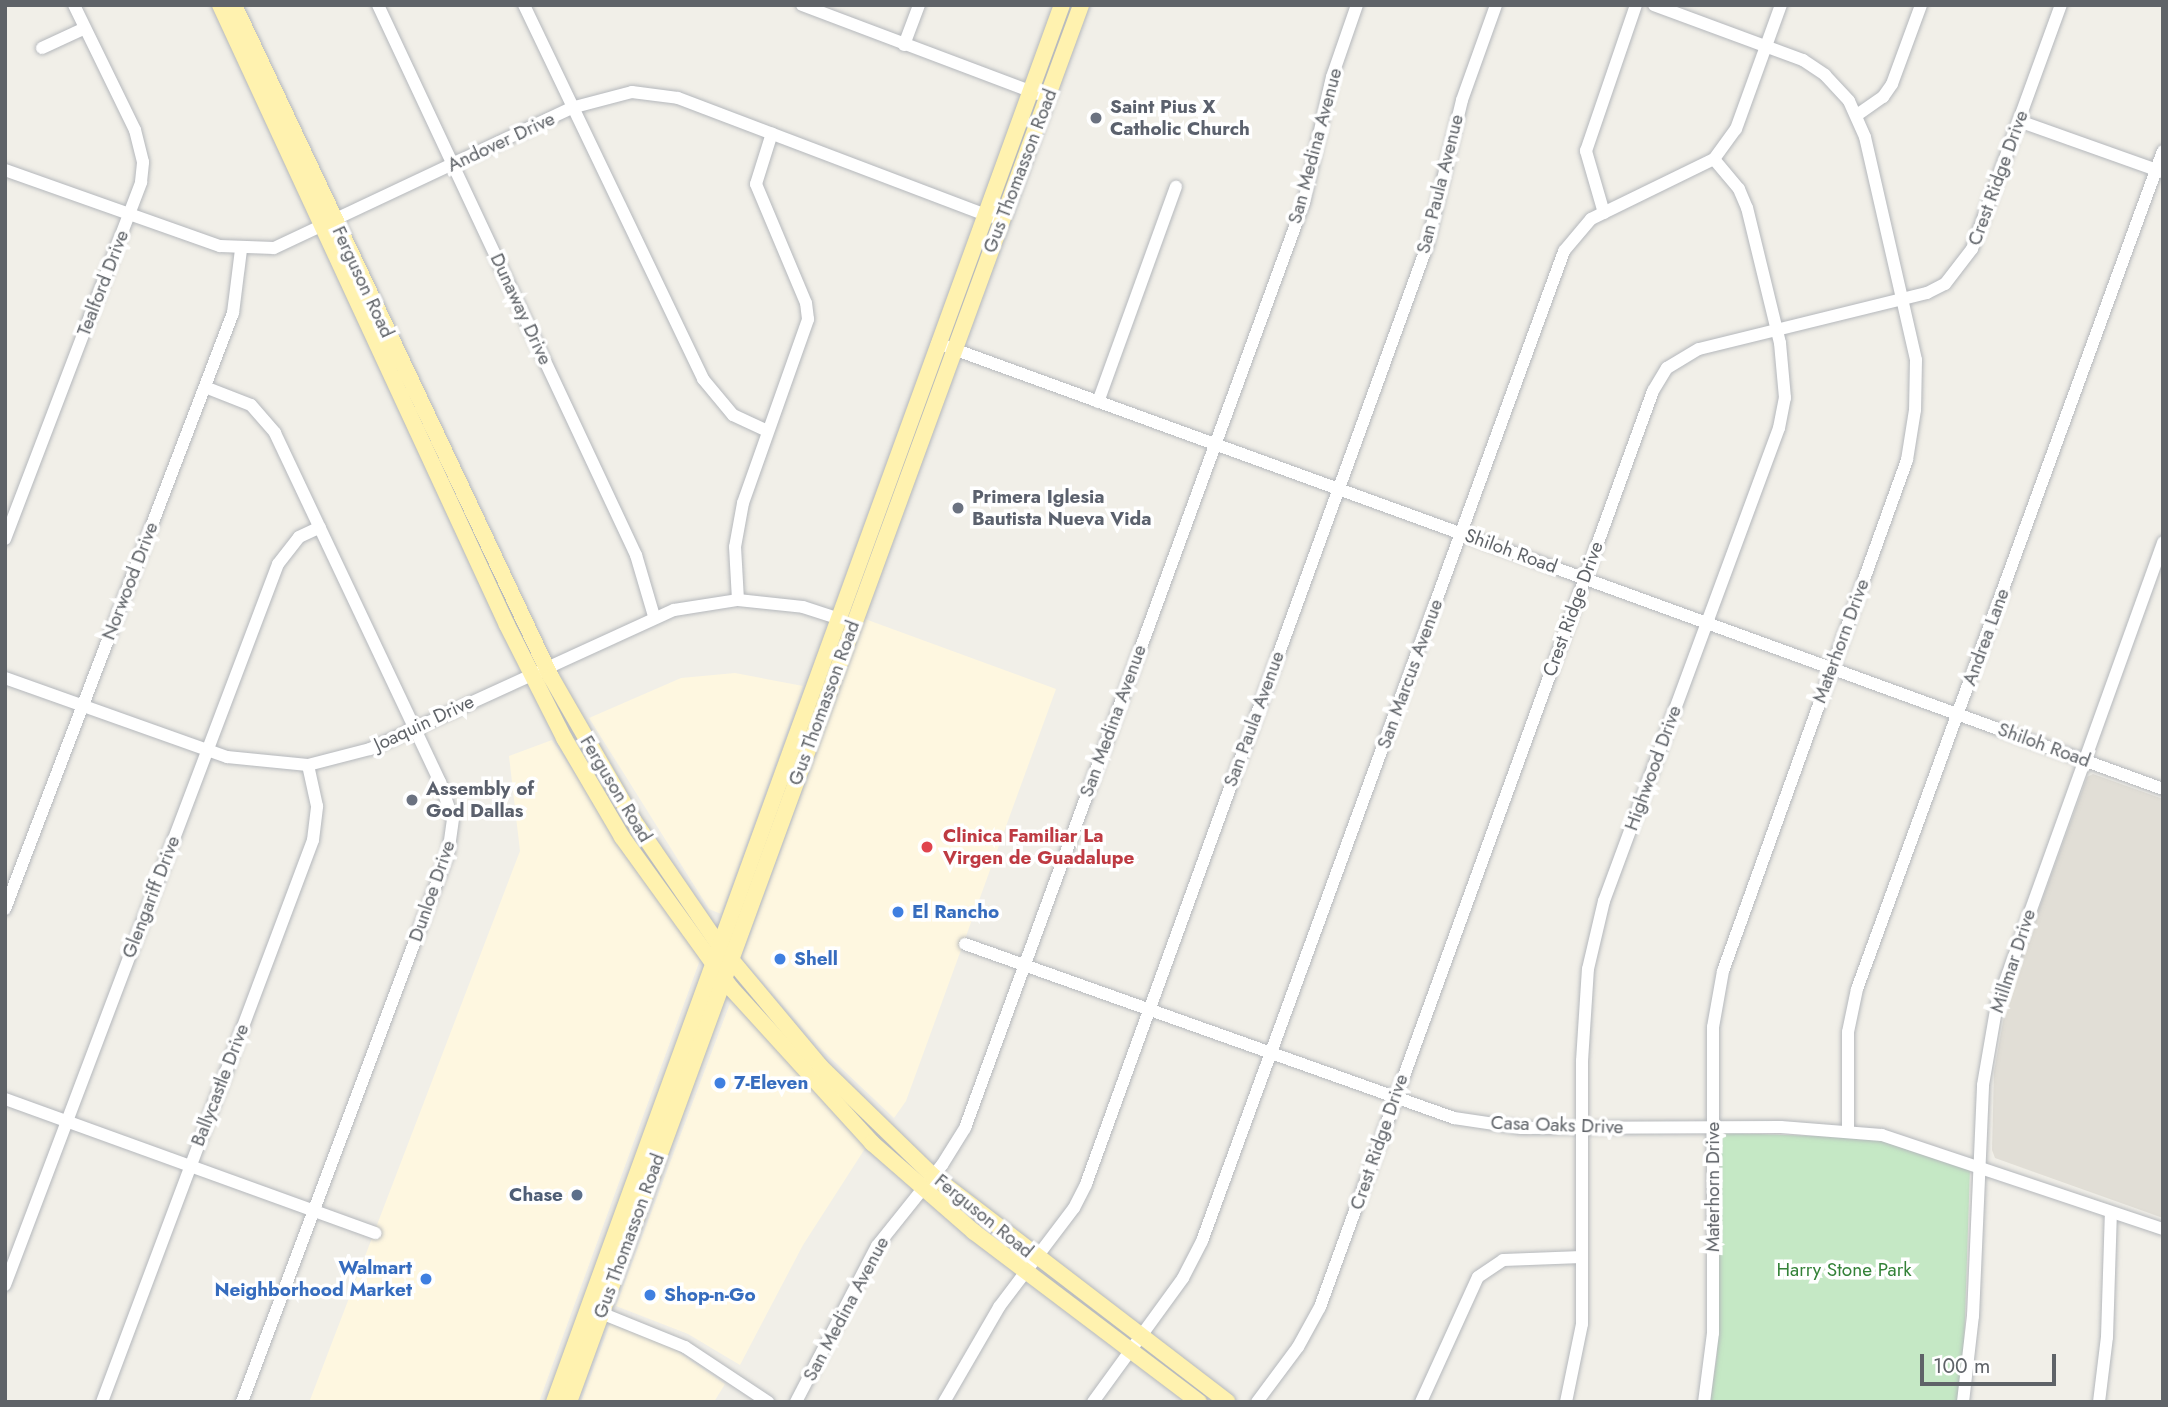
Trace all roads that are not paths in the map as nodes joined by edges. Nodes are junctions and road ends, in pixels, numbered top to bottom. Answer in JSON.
{"nodes":[{"id":1,"x":74,"y":5,"type":"edge"},
{"id":2,"x":378,"y":5,"type":"edge"},
{"id":3,"x":524,"y":5,"type":"edge"},
{"id":4,"x":802,"y":5,"type":"edge"},
{"id":5,"x":919,"y":5,"type":"edge"},
{"id":6,"x":1062,"y":5,"type":"edge"},
{"id":7,"x":1081,"y":5,"type":"edge"},
{"id":8,"x":1357,"y":5,"type":"edge"},
{"id":9,"x":1496,"y":5,"type":"edge"},
{"id":10,"x":1636,"y":5,"type":"edge"},
{"id":11,"x":1654,"y":5,"type":"edge"},
{"id":12,"x":1781,"y":5,"type":"edge"},
{"id":13,"x":1921,"y":5,"type":"edge"},
{"id":14,"x":2061,"y":5,"type":"edge"},
{"id":15,"x":229,"y":11,"type":"edge"},
{"id":16,"x":85,"y":28,"type":"junction"},
{"id":17,"x":905,"y":45,"type":"junction"},
{"id":18,"x":1766,"y":47,"type":"junction"},
{"id":19,"x":42,"y":48,"type":"dead end"},
{"id":20,"x":1030,"y":92,"type":"junction"},
{"id":21,"x":1048,"y":98,"type":"junction"},
{"id":22,"x":571,"y":108,"type":"junction"},
{"id":23,"x":1857,"y":115,"type":"junction"},
{"id":24,"x":2019,"y":121,"type":"junction"},
{"id":25,"x":772,"y":133,"type":"junction"},
{"id":26,"x":2163,"y":151,"type":"edge"},
{"id":27,"x":1714,"y":159,"type":"junction"},
{"id":28,"x":453,"y":165,"type":"junction"},
{"id":29,"x":5,"y":170,"type":"edge"},
{"id":30,"x":2160,"y":171,"type":"edge"},
{"id":31,"x":1176,"y":187,"type":"dead end"},
{"id":32,"x":1604,"y":213,"type":"junction"},
{"id":33,"x":129,"y":215,"type":"junction"},
{"id":34,"x":985,"y":215,"type":"junction"},
{"id":35,"x":1002,"y":221,"type":"junction"},
{"id":36,"x":328,"y":223,"type":"junction"},
{"id":37,"x":241,"y":250,"type":"junction"},
{"id":38,"x":1904,"y":299,"type":"junction"},
{"id":39,"x":1776,"y":331,"type":"junction"},
{"id":40,"x":937,"y":343,"type":"junction"},
{"id":41,"x":953,"y":349,"type":"junction"},
{"id":42,"x":205,"y":387,"type":"junction"},
{"id":43,"x":1098,"y":402,"type":"junction"},
{"id":44,"x":768,"y":432,"type":"junction"},
{"id":45,"x":1215,"y":444,"type":"junction"},
{"id":46,"x":1339,"y":488,"type":"junction"},
{"id":47,"x":320,"y":527,"type":"junction"},
{"id":48,"x":1461,"y":533,"type":"junction"},
{"id":49,"x":5,"y":539,"type":"edge"},
{"id":50,"x":2163,"y":542,"type":"edge"},
{"id":51,"x":1584,"y":578,"type":"junction"},
{"id":52,"x":738,"y":600,"type":"junction"},
{"id":53,"x":654,"y":616,"type":"junction"},
{"id":54,"x":837,"y":618,"type":"junction"},
{"id":55,"x":1707,"y":622,"type":"junction"},
{"id":56,"x":853,"y":625,"type":"junction"},
{"id":57,"x":1831,"y":667,"type":"junction"},
{"id":58,"x":538,"y":669,"type":"junction"},
{"id":59,"x":5,"y":678,"type":"edge"},
{"id":60,"x":82,"y":705,"type":"junction"},
{"id":61,"x":1958,"y":713,"type":"junction"},
{"id":62,"x":414,"y":728,"type":"junction"},
{"id":63,"x":798,"y":749,"type":"junction"},
{"id":64,"x":207,"y":750,"type":"junction"},
{"id":65,"x":2084,"y":760,"type":"junction"},
{"id":66,"x":307,"y":765,"type":"junction"},
{"id":67,"x":2163,"y":789,"type":"edge"},
{"id":68,"x":755,"y":845,"type":"junction"},
{"id":69,"x":766,"y":860,"type":"junction"},
{"id":70,"x":5,"y":909,"type":"edge"},
{"id":71,"x":965,"y":944,"type":"dead end"},
{"id":72,"x":719,"y":945,"type":"junction"},
{"id":73,"x":730,"y":960,"type":"junction"},
{"id":74,"x":713,"y":964,"type":"junction"},
{"id":75,"x":1024,"y":965,"type":"junction"},
{"id":76,"x":723,"y":978,"type":"junction"},
{"id":77,"x":1147,"y":1011,"type":"junction"},
{"id":78,"x":1270,"y":1055,"type":"junction"},
{"id":79,"x":5,"y":1099,"type":"edge"},
{"id":80,"x":1394,"y":1100,"type":"junction"},
{"id":81,"x":66,"y":1121,"type":"junction"},
{"id":82,"x":1583,"y":1127,"type":"junction"},
{"id":83,"x":1713,"y":1127,"type":"junction"},
{"id":84,"x":1848,"y":1130,"type":"junction"},
{"id":85,"x":649,"y":1160,"type":"junction"},
{"id":86,"x":190,"y":1165,"type":"junction"},
{"id":87,"x":1980,"y":1165,"type":"junction"},
{"id":88,"x":927,"y":1182,"type":"junction"},
{"id":89,"x":313,"y":1210,"type":"junction"},
{"id":90,"x":2111,"y":1213,"type":"junction"},
{"id":91,"x":2163,"y":1229,"type":"edge"},
{"id":92,"x":375,"y":1233,"type":"dead end"},
{"id":93,"x":1582,"y":1257,"type":"junction"},
{"id":94,"x":1036,"y":1258,"type":"junction"},
{"id":95,"x":1026,"y":1272,"type":"junction"},
{"id":96,"x":5,"y":1285,"type":"edge"},
{"id":97,"x":595,"y":1311,"type":"junction"},
{"id":98,"x":1139,"y":1336,"type":"junction"},
{"id":99,"x":1129,"y":1350,"type":"junction"},
{"id":100,"x":102,"y":1402,"type":"edge"},
{"id":101,"x":242,"y":1402,"type":"edge"},
{"id":102,"x":554,"y":1402,"type":"edge"},
{"id":103,"x":569,"y":1402,"type":"edge"},
{"id":104,"x":768,"y":1402,"type":"edge"},
{"id":105,"x":796,"y":1402,"type":"edge"},
{"id":106,"x":944,"y":1402,"type":"edge"},
{"id":107,"x":1093,"y":1402,"type":"edge"},
{"id":108,"x":1199,"y":1402,"type":"edge"},
{"id":109,"x":1227,"y":1402,"type":"edge"},
{"id":110,"x":1257,"y":1402,"type":"edge"},
{"id":111,"x":1422,"y":1402,"type":"edge"},
{"id":112,"x":1566,"y":1402,"type":"edge"},
{"id":113,"x":1704,"y":1402,"type":"edge"},
{"id":114,"x":1963,"y":1402,"type":"edge"},
{"id":115,"x":2099,"y":1402,"type":"edge"}],
"edges":[{"from":1,"to":16,"type":"street","name":"Tealford Drive"},
{"from":2,"to":28,"type":"street","name":"Dunaway Drive"},
{"from":3,"to":22,"type":"street"},
{"from":4,"to":17,"type":"street"},
{"from":5,"to":17,"type":"street"},
{"from":6,"to":20,"type":"main road","name":"Gus Thomasson Road"},
{"from":7,"to":21,"type":"main road","name":"Gus Thomasson Road"},
{"from":8,"to":45,"type":"street","name":"San Medina Avenue"},
{"from":9,"to":46,"type":"street","name":"San Paula Avenue"},
{"from":10,"to":32,"type":"street"},
{"from":11,"to":18,"type":"street","name":"Materhorn Drive"},
{"from":12,"to":18,"type":"street","name":"San Marcus Avenue"},
{"from":13,"to":23,"type":"street"},
{"from":14,"to":24,"type":"street","name":"Crest Ridge Drive"},
{"from":15,"to":36,"type":"main road","name":"Ferguson Road"},
{"from":16,"to":19,"type":"street"},
{"from":16,"to":33,"type":"street","name":"Tealford Drive"},
{"from":17,"to":20,"type":"street"},
{"from":18,"to":23,"type":"street","name":"Materhorn Drive"},
{"from":18,"to":27,"type":"street","name":"San Marcus Avenue"},
{"from":20,"to":21,"type":"street"},
{"from":20,"to":34,"type":"main road","name":"Gus Thomasson Road"},
{"from":21,"to":35,"type":"main road","name":"Gus Thomasson Road"},
{"from":22,"to":25,"type":"street","name":"Andover Drive"},
{"from":22,"to":28,"type":"street","name":"Andover Drive"},
{"from":22,"to":44,"type":"street"},
{"from":23,"to":38,"type":"street","name":"Materhorn Drive"},
{"from":24,"to":30,"type":"street"},
{"from":24,"to":38,"type":"street","name":"Crest Ridge Drive"},
{"from":25,"to":34,"type":"street","name":"Andover Drive"},
{"from":25,"to":44,"type":"street"},
{"from":26,"to":30,"type":"street","name":"Andrea Lane"},
{"from":27,"to":32,"type":"street","name":"San Marcus Avenue"},
{"from":27,"to":39,"type":"street","name":"Highwood Drive"},
{"from":28,"to":36,"type":"street","name":"Andover Drive"},
{"from":28,"to":53,"type":"street","name":"Dunaway Drive"},
{"from":29,"to":33,"type":"street","name":"Andover Drive"},
{"from":30,"to":61,"type":"street","name":"Andrea Lane"},
{"from":31,"to":43,"type":"street"},
{"from":32,"to":48,"type":"street","name":"San Marcus Avenue"},
{"from":33,"to":37,"type":"street","name":"Andover Drive"},
{"from":33,"to":49,"type":"street","name":"Tealford Drive"},
{"from":34,"to":35,"type":"street","name":"Andover Drive"},
{"from":34,"to":40,"type":"main road","name":"Gus Thomasson Road"},
{"from":35,"to":41,"type":"main road","name":"Gus Thomasson Road"},
{"from":36,"to":37,"type":"street","name":"Andover Drive"},
{"from":36,"to":58,"type":"main road","name":"Ferguson Road"},
{"from":37,"to":42,"type":"street","name":"Norwood Drive"},
{"from":38,"to":39,"type":"street","name":"Crest Ridge Drive"},
{"from":38,"to":57,"type":"street","name":"Materhorn Drive"},
{"from":39,"to":51,"type":"street","name":"Crest Ridge Drive"},
{"from":39,"to":55,"type":"street","name":"Highwood Drive"},
{"from":40,"to":41,"type":"street","name":"Shiloh Road"},
{"from":40,"to":54,"type":"main road","name":"Gus Thomasson Road"},
{"from":41,"to":43,"type":"street","name":"Shiloh Road"},
{"from":41,"to":56,"type":"main road","name":"Gus Thomasson Road"},
{"from":42,"to":47,"type":"street","name":"Dunloe Drive"},
{"from":42,"to":60,"type":"street","name":"Norwood Drive"},
{"from":43,"to":45,"type":"street","name":"Shiloh Road"},
{"from":44,"to":52,"type":"street"},
{"from":45,"to":46,"type":"street","name":"Shiloh Road"},
{"from":45,"to":75,"type":"street","name":"San Medina Avenue"},
{"from":46,"to":48,"type":"street","name":"Shiloh Road"},
{"from":46,"to":77,"type":"street","name":"San Paula Avenue"},
{"from":47,"to":62,"type":"street","name":"Dunloe Drive"},
{"from":47,"to":64,"type":"street","name":"Glengariff Drive"},
{"from":48,"to":51,"type":"street","name":"Shiloh Road"},
{"from":48,"to":78,"type":"street","name":"San Marcus Avenue"},
{"from":50,"to":65,"type":"street","name":"Millmar Drive"},
{"from":51,"to":55,"type":"street","name":"Shiloh Road"},
{"from":51,"to":80,"type":"street","name":"Crest Ridge Drive"},
{"from":52,"to":53,"type":"street","name":"Joaquin Drive"},
{"from":52,"to":54,"type":"street","name":"Joaquin Drive"},
{"from":53,"to":58,"type":"street","name":"Joaquin Drive"},
{"from":54,"to":56,"type":"main road"},
{"from":54,"to":63,"type":"main road","name":"Gus Thomasson Road"},
{"from":55,"to":57,"type":"street","name":"Shiloh Road"},
{"from":55,"to":82,"type":"street","name":"Highwood Drive"},
{"from":56,"to":63,"type":"main road","name":"Gus Thomasson Road"},
{"from":57,"to":61,"type":"street","name":"Shiloh Road"},
{"from":57,"to":83,"type":"street","name":"Materhorn Drive"},
{"from":58,"to":62,"type":"street","name":"Joaquin Drive"},
{"from":58,"to":72,"type":"main road","name":"Ferguson Road"},
{"from":58,"to":74,"type":"main road","name":"Ferguson Road"},
{"from":59,"to":60,"type":"street","name":"Joaquin Drive"},
{"from":60,"to":64,"type":"street","name":"Joaquin Drive"},
{"from":60,"to":70,"type":"street","name":"Norwood Drive"},
{"from":61,"to":65,"type":"street","name":"Shiloh Road"},
{"from":61,"to":84,"type":"street","name":"Andrea Lane"},
{"from":62,"to":66,"type":"street","name":"Joaquin Drive"},
{"from":62,"to":89,"type":"street","name":"Dunloe Drive"},
{"from":63,"to":68,"type":"main road","name":"Gus Thomasson Road"},
{"from":63,"to":69,"type":"main road","name":"Gus Thomasson Road"},
{"from":64,"to":66,"type":"street","name":"Joaquin Drive"},
{"from":64,"to":81,"type":"street","name":"Glengariff Drive"},
{"from":65,"to":67,"type":"street","name":"Shiloh Road"},
{"from":65,"to":87,"type":"street","name":"Millmar Drive"},
{"from":66,"to":86,"type":"street","name":"Ballycastle Drive"},
{"from":68,"to":69,"type":"main road"},
{"from":68,"to":72,"type":"main road","name":"Gus Thomasson Road"},
{"from":69,"to":73,"type":"main road","name":"Gus Thomasson Road"},
{"from":71,"to":75,"type":"street","name":"Casa Oaks Drive"},
{"from":72,"to":73,"type":"main road","name":"Ferguson Road"},
{"from":72,"to":74,"type":"main road","name":"Gus Thomasson Road"},
{"from":73,"to":76,"type":"main road","name":"Gus Thomasson Road"},
{"from":73,"to":88,"type":"main road","name":"Ferguson Road"},
{"from":74,"to":76,"type":"main road","name":"Ferguson Road"},
{"from":74,"to":85,"type":"main road","name":"Gus Thomasson Road"},
{"from":75,"to":77,"type":"street","name":"Casa Oaks Drive"},
{"from":75,"to":88,"type":"street","name":"San Medina Avenue"},
{"from":76,"to":85,"type":"main road","name":"Gus Thomasson Road"},
{"from":76,"to":88,"type":"main road","name":"Ferguson Road"},
{"from":77,"to":78,"type":"street","name":"Casa Oaks Drive"},
{"from":77,"to":94,"type":"street","name":"San Paula Avenue"},
{"from":78,"to":80,"type":"street","name":"Casa Oaks Drive"},
{"from":78,"to":98,"type":"street","name":"San Marcus Avenue"},
{"from":79,"to":81,"type":"street"},
{"from":80,"to":82,"type":"street","name":"Casa Oaks Drive"},
{"from":80,"to":110,"type":"street","name":"Crest Ridge Drive"},
{"from":81,"to":86,"type":"street"},
{"from":81,"to":96,"type":"street","name":"Glengariff Drive"},
{"from":82,"to":83,"type":"street","name":"Casa Oaks Drive"},
{"from":82,"to":93,"type":"street","name":"Highwood Drive"},
{"from":83,"to":84,"type":"street","name":"Casa Oaks Drive"},
{"from":83,"to":113,"type":"street","name":"Materhorn Drive"},
{"from":84,"to":87,"type":"street","name":"Casa Oaks Drive"},
{"from":85,"to":97,"type":"main road","name":"Gus Thomasson Road"},
{"from":86,"to":89,"type":"street"},
{"from":86,"to":100,"type":"street","name":"Ballycastle Drive"},
{"from":87,"to":90,"type":"street","name":"Casa Oaks Drive"},
{"from":87,"to":114,"type":"street","name":"Millmar Drive"},
{"from":88,"to":94,"type":"main road","name":"Ferguson Road"},
{"from":88,"to":95,"type":"main road","name":"Ferguson Road"},
{"from":88,"to":105,"type":"street","name":"San Medina Avenue"},
{"from":89,"to":92,"type":"street"},
{"from":89,"to":101,"type":"street","name":"Dunloe Drive"},
{"from":90,"to":91,"type":"street","name":"Casa Oaks Drive"},
{"from":90,"to":115,"type":"street"},
{"from":93,"to":111,"type":"street"},
{"from":93,"to":112,"type":"street","name":"Highwood Drive"},
{"from":94,"to":95,"type":"street","name":"San Paula Avenue"},
{"from":94,"to":98,"type":"main road","name":"Ferguson Road"},
{"from":95,"to":99,"type":"main road","name":"Ferguson Road"},
{"from":95,"to":106,"type":"street","name":"San Paula Avenue"},
{"from":97,"to":102,"type":"main road","name":"Gus Thomasson Road"},
{"from":97,"to":103,"type":"main road","name":"Gus Thomasson Road"},
{"from":97,"to":104,"type":"street"},
{"from":98,"to":99,"type":"street","name":"San Marcus Avenue"},
{"from":98,"to":109,"type":"main road","name":"Ferguson Road"},
{"from":99,"to":107,"type":"street","name":"San Marcus Avenue"},
{"from":99,"to":108,"type":"main road","name":"Ferguson Road"}]}
